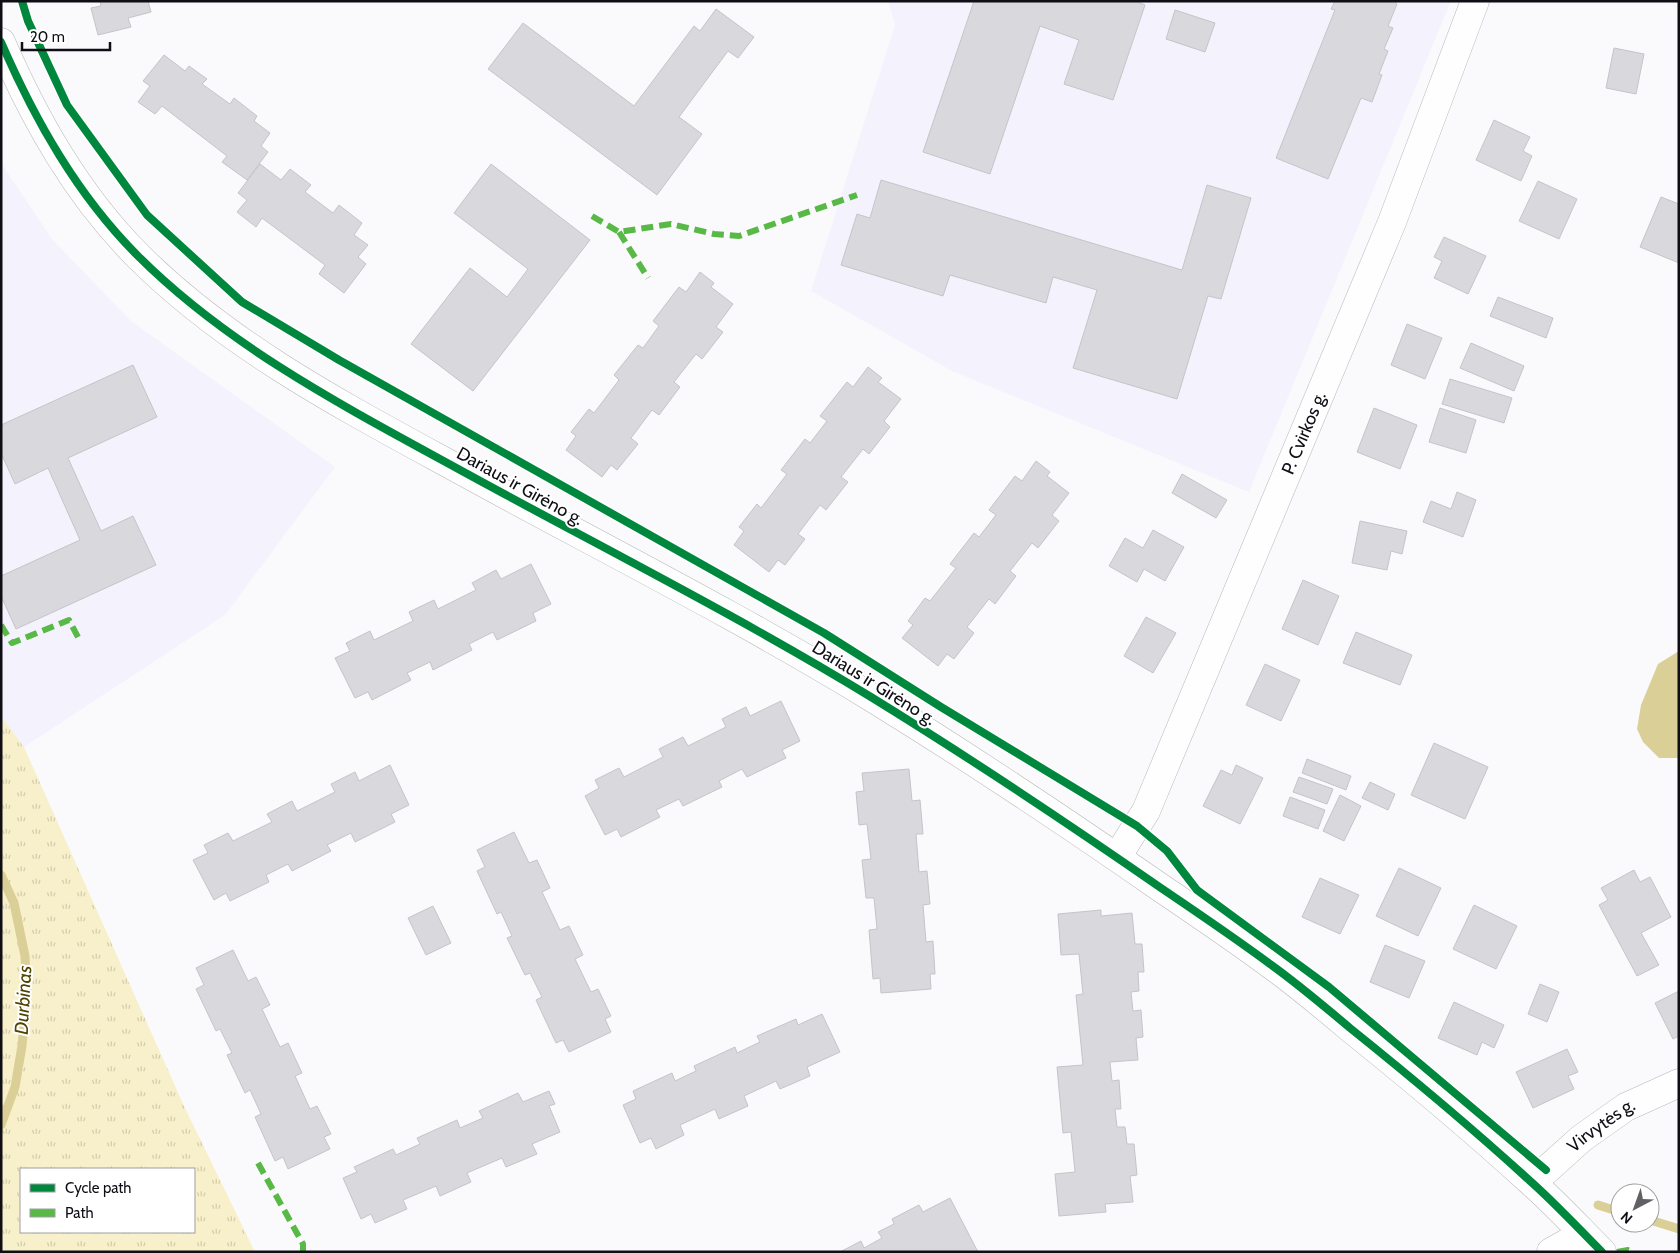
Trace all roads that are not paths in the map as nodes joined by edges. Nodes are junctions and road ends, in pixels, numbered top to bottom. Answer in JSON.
{"nodes":[{"id":1,"x":1475,"y":1,"type":"edge"},
{"id":2,"x":1,"y":42,"type":"edge"},
{"id":3,"x":1117,"y":858,"type":"junction"},
{"id":4,"x":1679,"y":1082,"type":"edge"},
{"id":5,"x":1532,"y":1182,"type":"junction"},
{"id":6,"x":1593,"y":1243,"type":"edge"},
{"id":7,"x":1551,"y":1252,"type":"edge"}],
"edges":[{"from":1,"to":3,"type":"street","name":"P. Cvirkos g."},
{"from":2,"to":3,"type":"street","name":"Dariaus ir Girėno g."},
{"from":3,"to":5,"type":"street","name":"Dariaus ir Girėno g."},
{"from":4,"to":5,"type":"street","name":"Virvytės g."},
{"from":5,"to":6,"type":"street","name":"Dariaus ir Girėno g."},
{"from":6,"to":7,"type":"street"}]}
